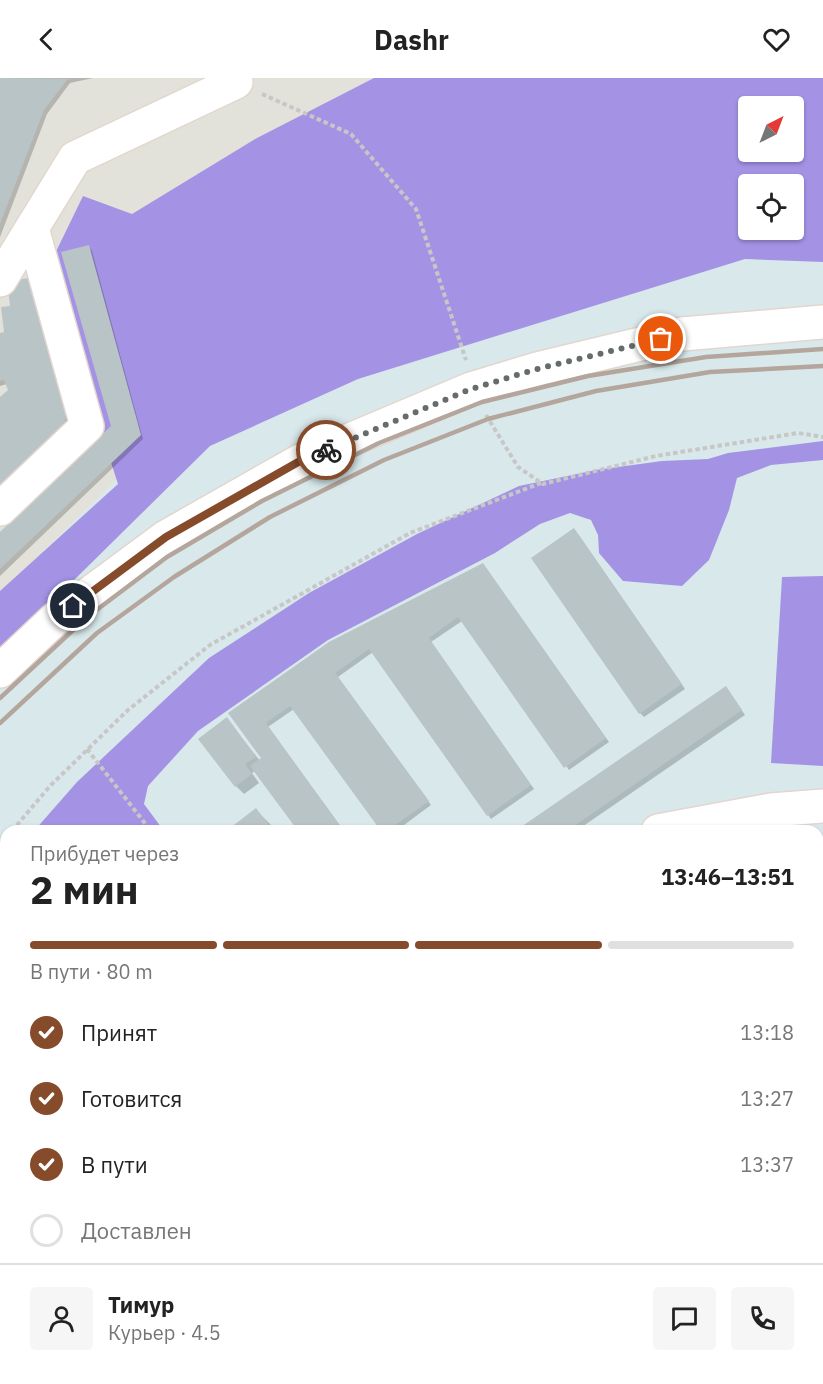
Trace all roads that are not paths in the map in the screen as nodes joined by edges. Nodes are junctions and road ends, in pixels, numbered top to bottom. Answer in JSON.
{"nodes":[{"id":1,"x":236,"y":82,"type":"road end"},
{"id":2,"x":32,"y":228,"type":"junction"},
{"id":3,"x":0,"y":280,"type":"edge"},
{"id":4,"x":823,"y":322,"type":"edge"},
{"id":5,"x":0,"y":509,"type":"edge"},
{"id":6,"x":0,"y":671,"type":"edge"},
{"id":7,"x":823,"y":806,"type":"edge"},
{"id":8,"x":774,"y":820,"type":"edge"},
{"id":9,"x":721,"y":825,"type":"edge"}],
"edges":[{"from":1,"to":2,"type":"street"},
{"from":2,"to":3,"type":"street"},
{"from":2,"to":5,"type":"street"},
{"from":4,"to":6,"type":"street"},
{"from":7,"to":8,"type":"street"},
{"from":8,"to":9,"type":"street"}]}
